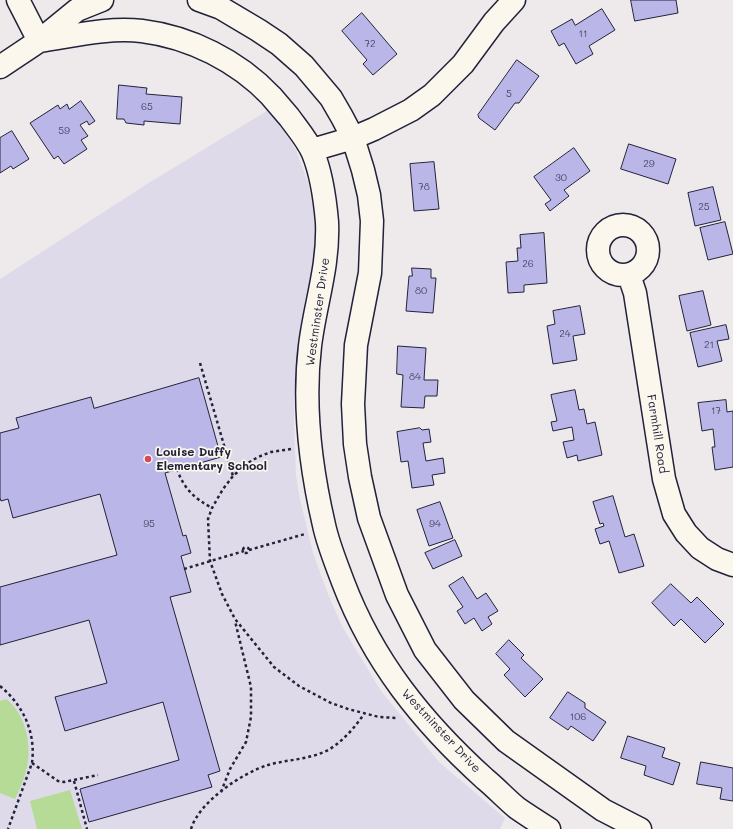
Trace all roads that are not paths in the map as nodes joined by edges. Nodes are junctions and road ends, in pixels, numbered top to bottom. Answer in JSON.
{"nodes":[{"id":1,"x":18,"y":0,"type":"edge"},
{"id":2,"x":102,"y":0,"type":"edge"},
{"id":3,"x":199,"y":0,"type":"edge"},
{"id":4,"x":514,"y":0,"type":"edge"},
{"id":5,"x":39,"y":41,"type":"junction"},
{"id":6,"x":0,"y":67,"type":"edge"},
{"id":7,"x":353,"y":138,"type":"junction"},
{"id":8,"x":312,"y":150,"type":"junction"},
{"id":9,"x":629,"y":274,"type":"dead end"},
{"id":10,"x":733,"y":565,"type":"edge"},
{"id":11,"x":549,"y":829,"type":"edge"},
{"id":12,"x":640,"y":829,"type":"edge"}],
"edges":[{"from":1,"to":5,"type":"street"},
{"from":2,"to":5,"type":"street","name":"Westminster Drive"},
{"from":3,"to":7,"type":"street"},
{"from":4,"to":7,"type":"street"},
{"from":5,"to":6,"type":"street","name":"Westminster Drive"},
{"from":5,"to":8,"type":"street","name":"Westminster Drive"},
{"from":7,"to":8,"type":"street"},
{"from":7,"to":12,"type":"street"},
{"from":8,"to":11,"type":"street","name":"Westminster Drive"},
{"from":9,"to":10,"type":"street","name":"Farmhill Road"}]}
